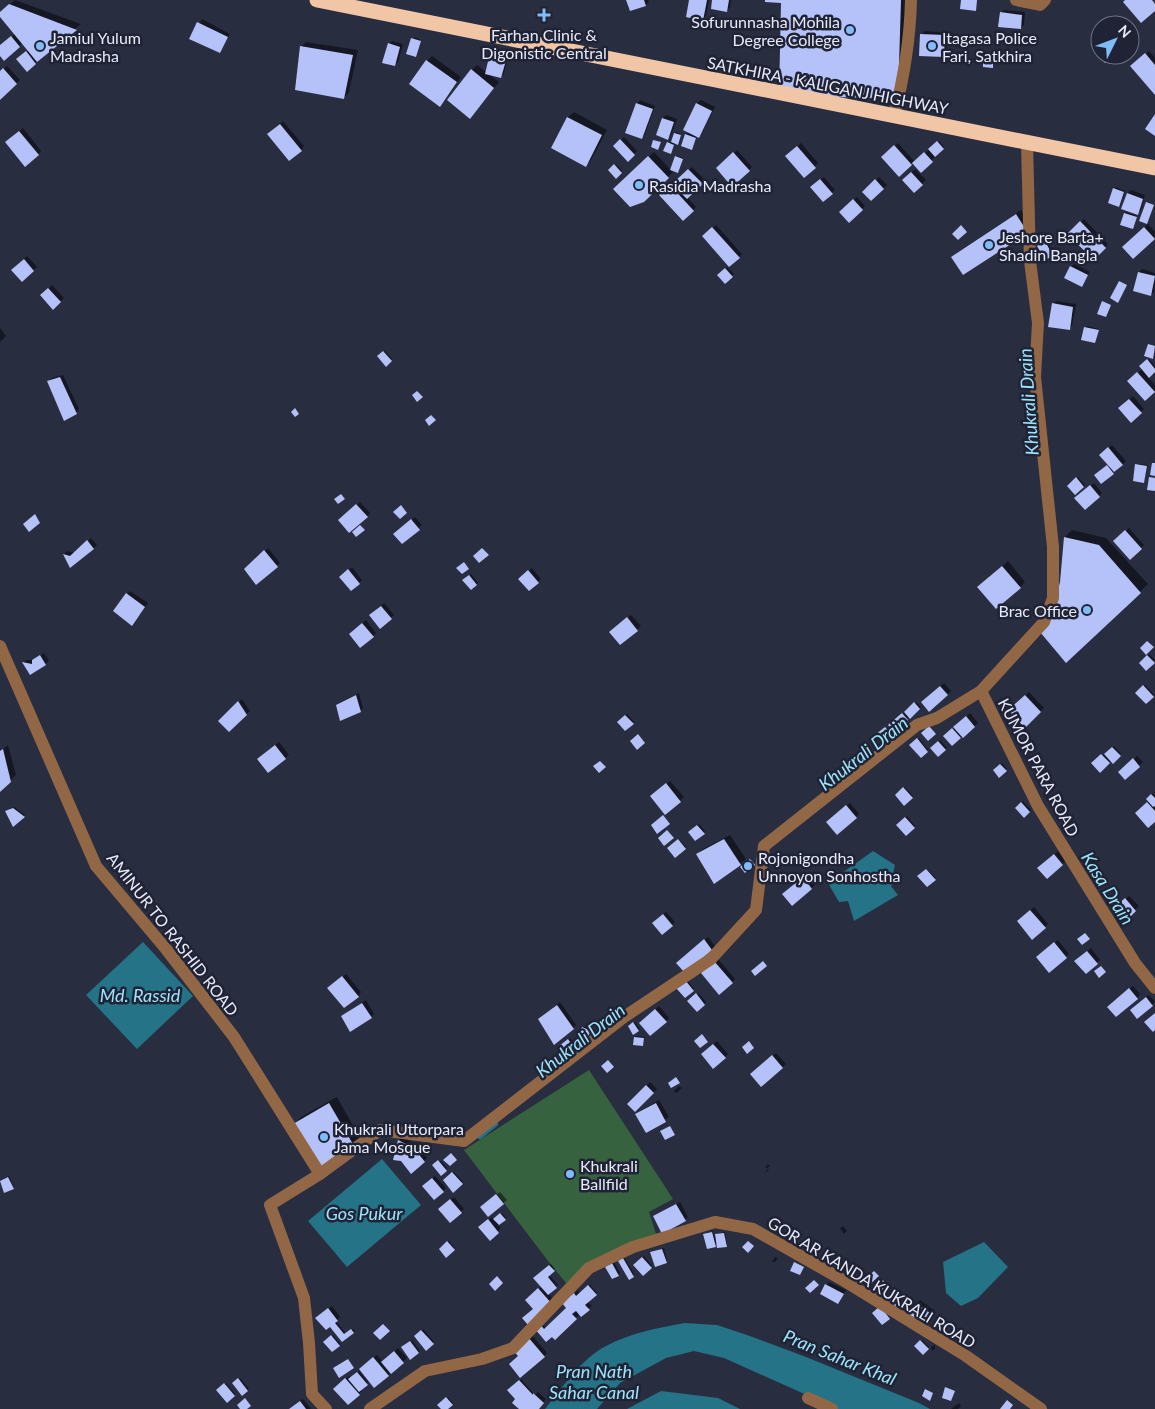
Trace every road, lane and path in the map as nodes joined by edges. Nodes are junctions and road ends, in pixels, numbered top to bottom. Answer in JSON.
{"nodes":[{"id":1,"x":317,"y":0,"type":"edge"},
{"id":2,"x":911,"y":0,"type":"edge"},
{"id":3,"x":1016,"y":0,"type":"edge"},
{"id":4,"x":1045,"y":0,"type":"edge"},
{"id":5,"x":894,"y":116,"type":"junction"},
{"id":6,"x":1027,"y":143,"type":"junction"},
{"id":7,"x":1155,"y":168,"type":"edge"},
{"id":8,"x":0,"y":646,"type":"edge"},
{"id":9,"x":981,"y":691,"type":"junction"},
{"id":10,"x":1155,"y":988,"type":"edge"},
{"id":11,"x":320,"y":1174,"type":"junction"},
{"id":12,"x":808,"y":1398,"type":"dead end"},
{"id":13,"x":326,"y":1409,"type":"edge"},
{"id":14,"x":370,"y":1409,"type":"edge"},
{"id":15,"x":832,"y":1409,"type":"edge"},
{"id":16,"x":1041,"y":1409,"type":"edge"}],
"edges":[{"from":1,"to":5,"type":"highway","name":"SATKHIRA - KALIGANJ HIGHWAY"},
{"from":2,"to":5,"type":"street"},
{"from":3,"to":4,"type":"street"},
{"from":5,"to":6,"type":"highway","name":"SATKHIRA - KALIGANJ HIGHWAY"},
{"from":6,"to":7,"type":"highway","name":"SATKHIRA - KALIGANJ HIGHWAY"},
{"from":6,"to":9,"type":"street","name":"KUMOR PARA ROAD"},
{"from":8,"to":11,"type":"street","name":"AMINUR TO RASHID ROAD"},
{"from":9,"to":10,"type":"street","name":"KUMOR PARA ROAD"},
{"from":9,"to":11,"type":"street"},
{"from":11,"to":13,"type":"street"},
{"from":12,"to":15,"type":"street"},
{"from":14,"to":16,"type":"street","name":"GOR AR KANDA KUKRALI ROAD"}]}
